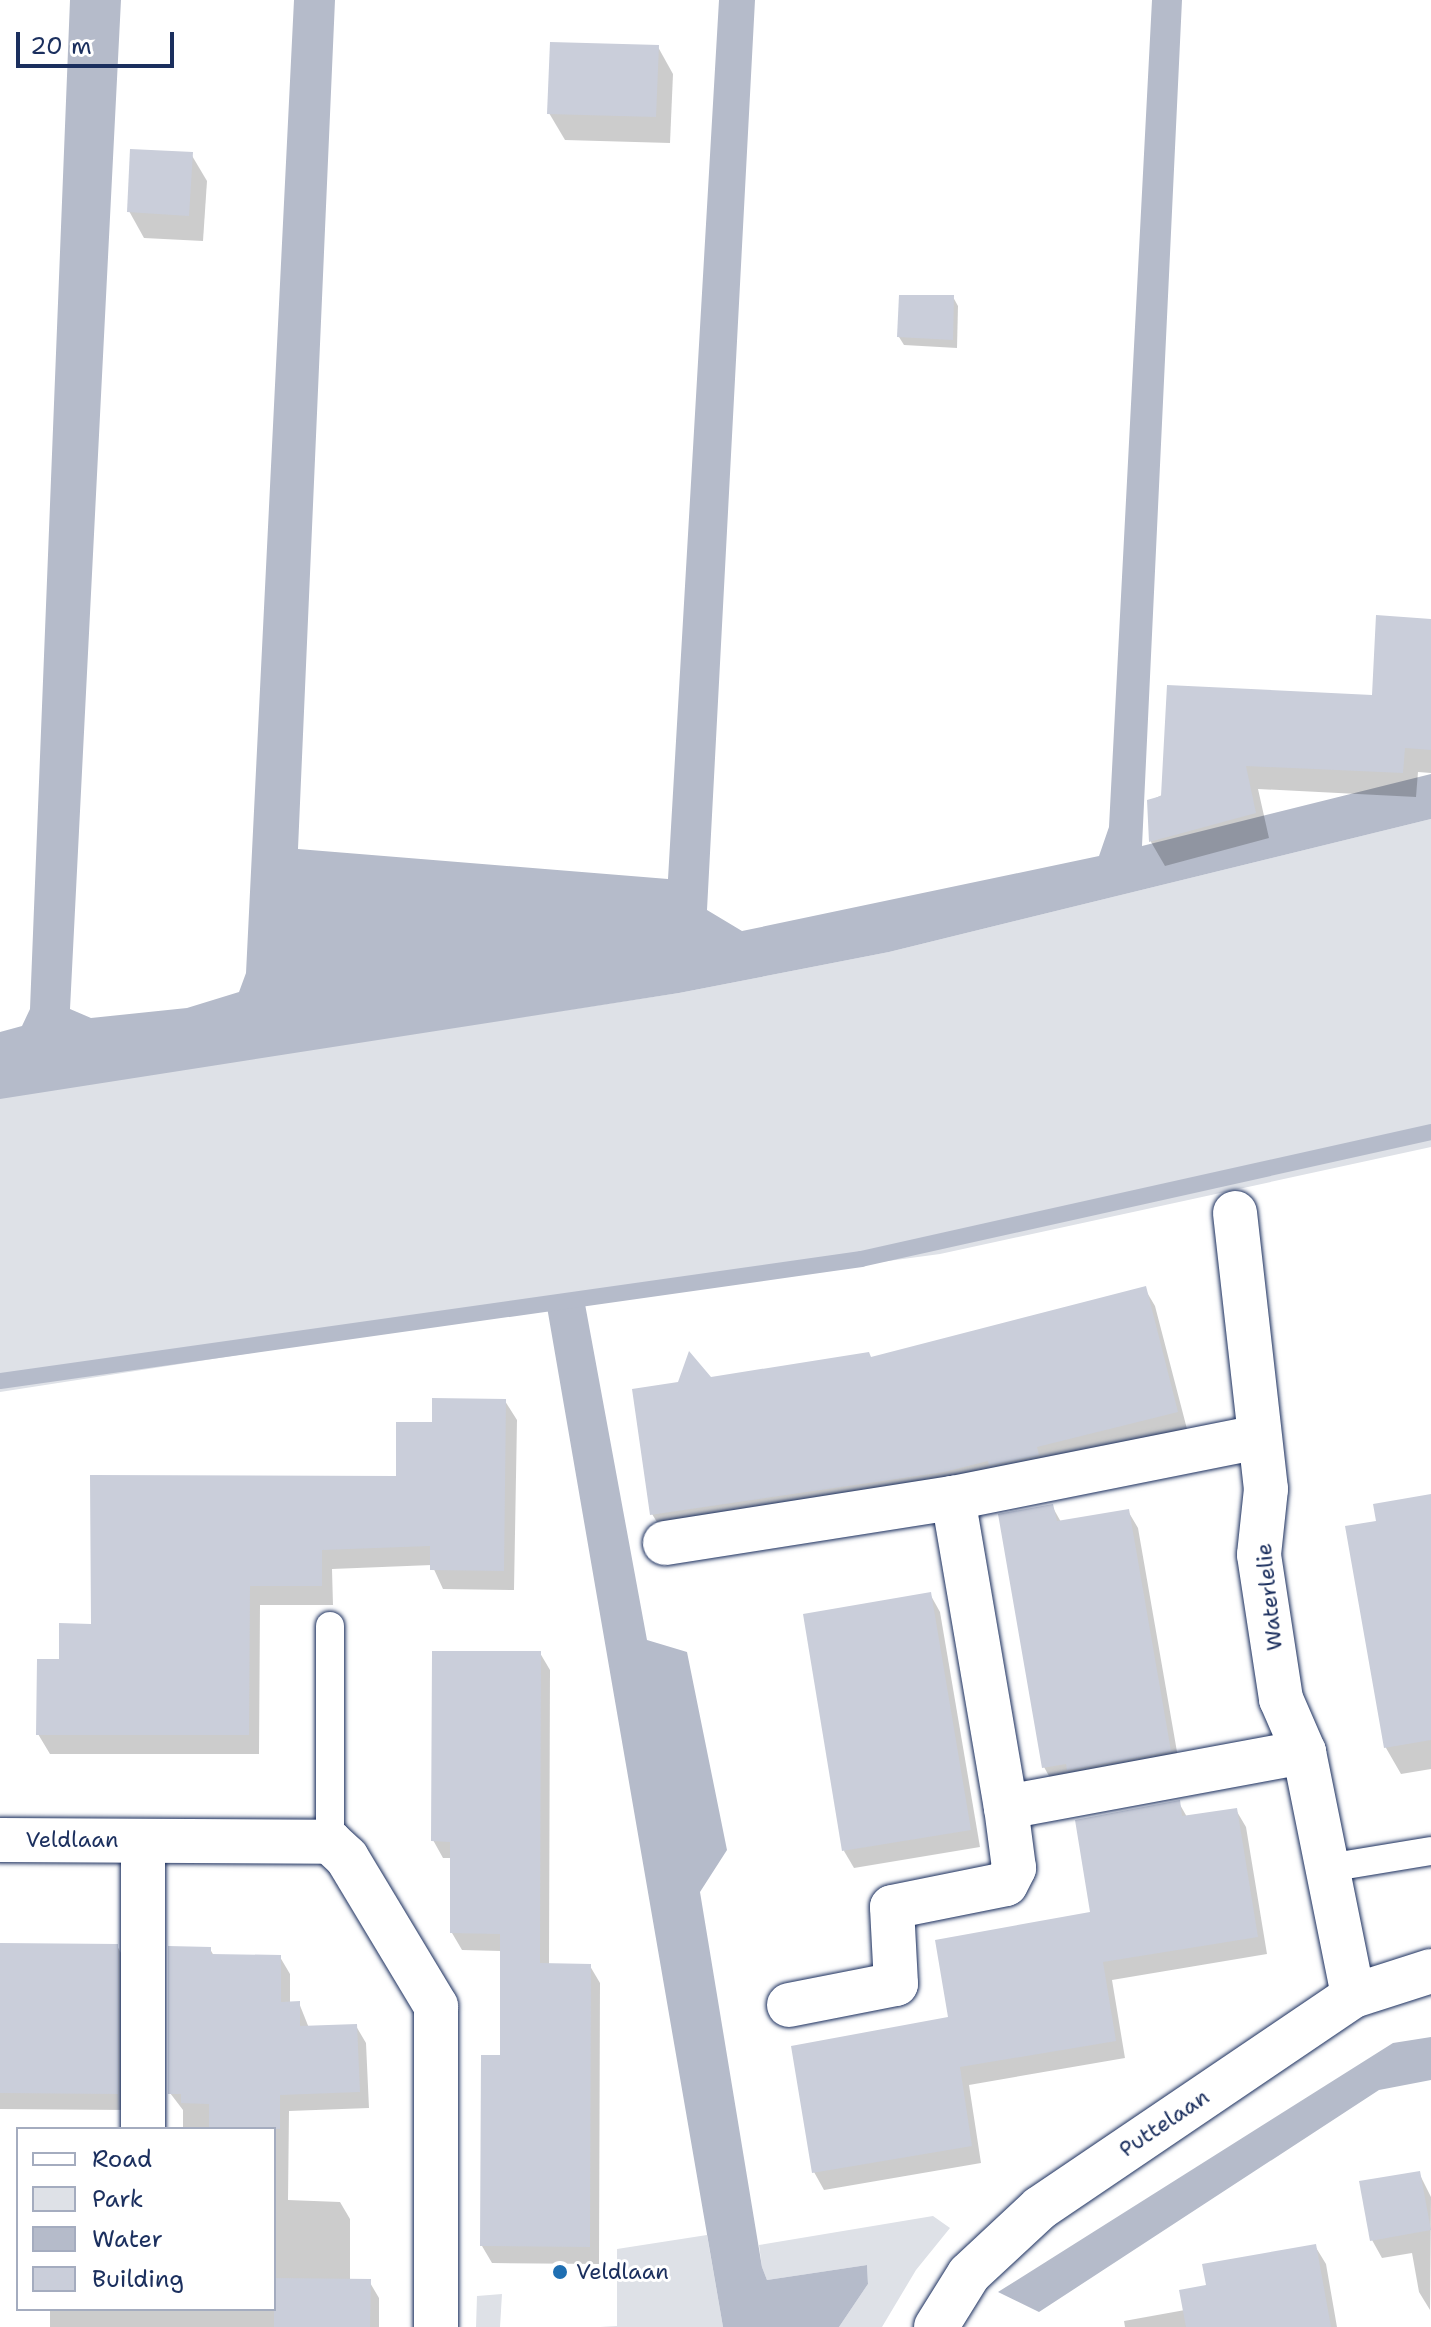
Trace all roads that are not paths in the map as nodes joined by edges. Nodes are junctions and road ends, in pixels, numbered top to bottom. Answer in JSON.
{"nodes":[{"id":1,"x":1235,"y":1213,"type":"dead end"},
{"id":2,"x":1259,"y":1437,"type":"junction"},
{"id":3,"x":953,"y":1498,"type":"junction"},
{"id":4,"x":665,"y":1543,"type":"dead end"},
{"id":5,"x":330,"y":1626,"type":"dead end"},
{"id":6,"x":1304,"y":1752,"type":"junction"},
{"id":7,"x":1006,"y":1807,"type":"junction"},
{"id":8,"x":0,"y":1840,"type":"edge"},
{"id":9,"x":143,"y":1841,"type":"junction"},
{"id":10,"x":330,"y":1842,"type":"junction"},
{"id":11,"x":1431,"y":1851,"type":"edge"},
{"id":12,"x":1328,"y":1868,"type":"junction"},
{"id":13,"x":1431,"y":1971,"type":"edge"},
{"id":14,"x":1353,"y":1996,"type":"junction"},
{"id":15,"x":789,"y":2005,"type":"dead end"},
{"id":16,"x":143,"y":2127,"type":"edge"},
{"id":17,"x":436,"y":2327,"type":"edge"},
{"id":18,"x":936,"y":2327,"type":"edge"}],
"edges":[{"from":1,"to":2,"type":"street","name":"Waterlelie"},
{"from":2,"to":3,"type":"street"},
{"from":2,"to":6,"type":"street","name":"Waterlelie"},
{"from":3,"to":4,"type":"street"},
{"from":3,"to":7,"type":"street"},
{"from":5,"to":10,"type":"lane"},
{"from":6,"to":7,"type":"street"},
{"from":6,"to":12,"type":"street","name":"Waterlelie"},
{"from":7,"to":15,"type":"street"},
{"from":8,"to":9,"type":"street","name":"Veldlaan"},
{"from":9,"to":10,"type":"street","name":"Veldlaan"},
{"from":9,"to":16,"type":"street","name":"Veldlaan"},
{"from":10,"to":17,"type":"street"},
{"from":11,"to":12,"type":"lane"},
{"from":12,"to":14,"type":"street","name":"Waterlelie"},
{"from":13,"to":14,"type":"street","name":"Puttelaan"},
{"from":14,"to":18,"type":"street","name":"Puttelaan"}]}
